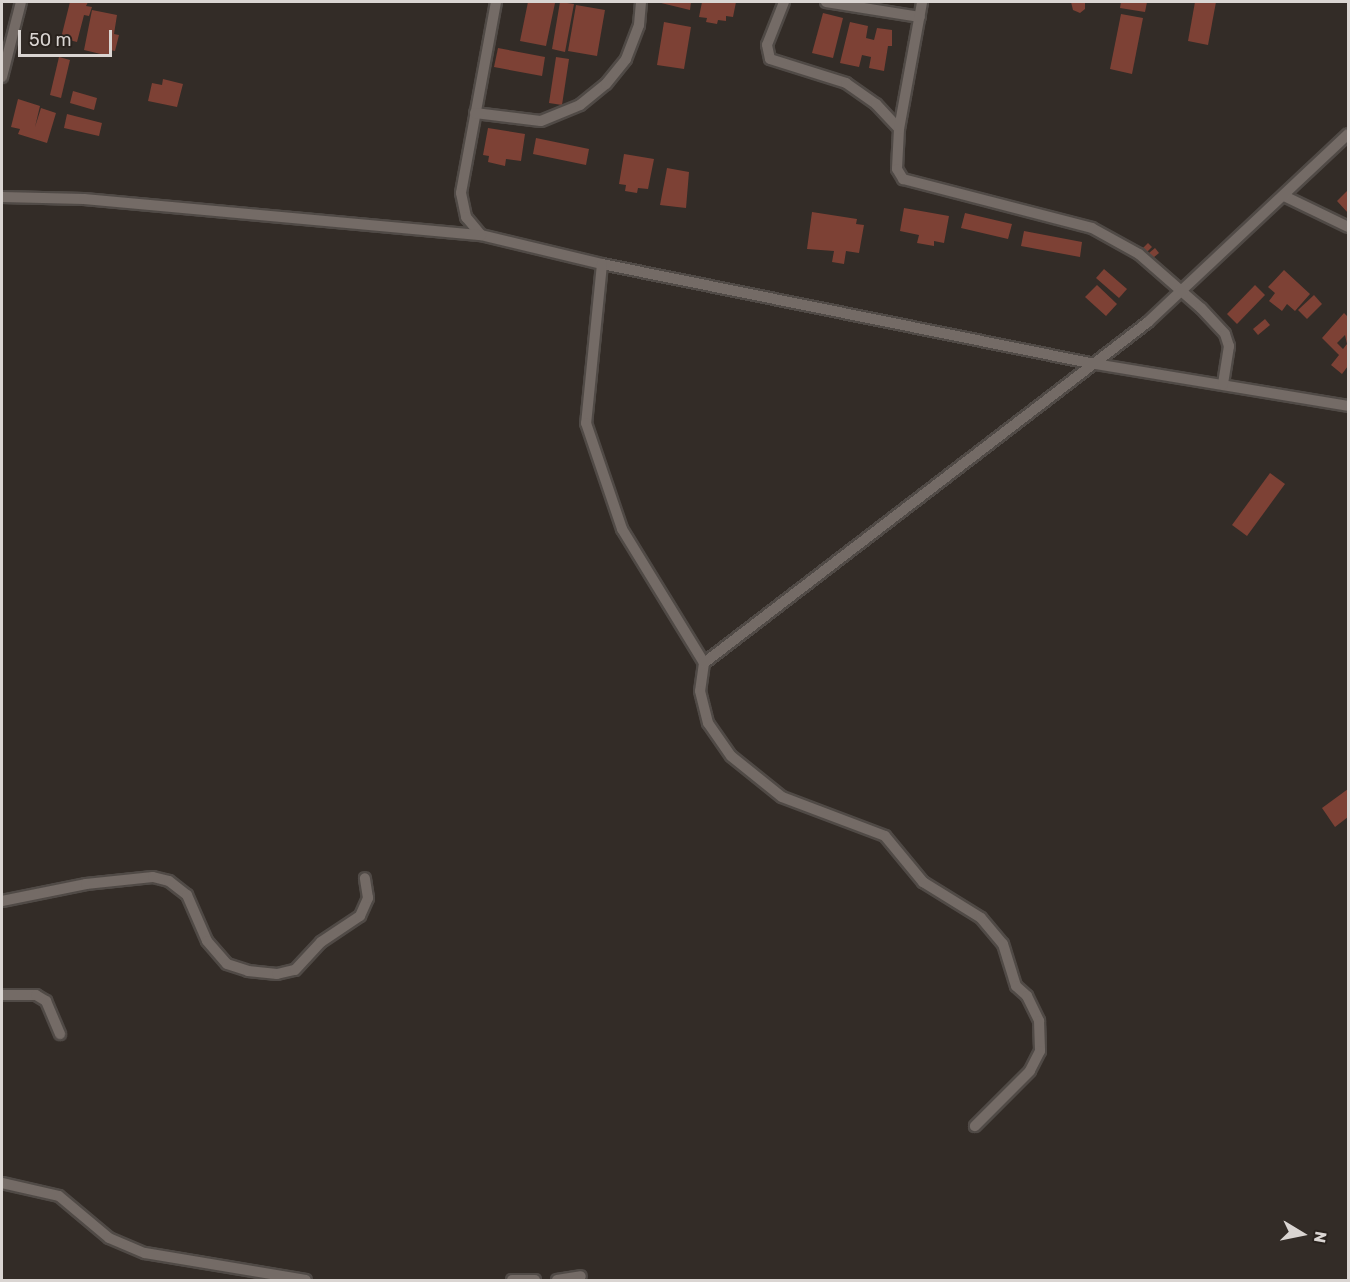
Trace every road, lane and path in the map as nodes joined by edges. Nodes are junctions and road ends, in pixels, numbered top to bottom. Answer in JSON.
{"nodes":[{"id":1,"x":21,"y":2,"type":"edge"},
{"id":2,"x":496,"y":2,"type":"edge"},
{"id":3,"x":641,"y":2,"type":"edge"},
{"id":4,"x":784,"y":2,"type":"edge"},
{"id":5,"x":826,"y":2,"type":"edge"},
{"id":6,"x":922,"y":2,"type":"edge"},
{"id":7,"x":920,"y":17,"type":"junction"},
{"id":8,"x":2,"y":77,"type":"edge"},
{"id":9,"x":476,"y":113,"type":"junction"},
{"id":10,"x":899,"y":129,"type":"junction"},
{"id":11,"x":1348,"y":134,"type":"edge"},
{"id":12,"x":1284,"y":196,"type":"junction"},
{"id":13,"x":2,"y":197,"type":"edge"},
{"id":14,"x":1348,"y":227,"type":"edge"},
{"id":15,"x":481,"y":235,"type":"junction"},
{"id":16,"x":602,"y":264,"type":"junction"},
{"id":17,"x":1182,"y":290,"type":"junction"},
{"id":18,"x":1095,"y":364,"type":"junction"},
{"id":19,"x":1223,"y":385,"type":"junction"},
{"id":20,"x":1348,"y":406,"type":"edge"},
{"id":21,"x":704,"y":663,"type":"junction"},
{"id":22,"x":365,"y":878,"type":"dead end"},
{"id":23,"x":2,"y":901,"type":"edge"},
{"id":24,"x":2,"y":995,"type":"edge"},
{"id":25,"x":60,"y":1034,"type":"dead end"},
{"id":26,"x":975,"y":1126,"type":"dead end"},
{"id":27,"x":2,"y":1184,"type":"edge"},
{"id":28,"x":581,"y":1276,"type":"dead end"},
{"id":29,"x":306,"y":1281,"type":"edge"},
{"id":30,"x":512,"y":1281,"type":"edge"},
{"id":31,"x":536,"y":1281,"type":"edge"},
{"id":32,"x":557,"y":1281,"type":"edge"}],
"edges":[{"from":1,"to":8,"type":"street"},
{"from":2,"to":9,"type":"street"},
{"from":3,"to":9,"type":"street"},
{"from":4,"to":10,"type":"street"},
{"from":5,"to":7,"type":"street"},
{"from":6,"to":7,"type":"street"},
{"from":7,"to":10,"type":"street"},
{"from":9,"to":15,"type":"street"},
{"from":10,"to":17,"type":"street"},
{"from":11,"to":12,"type":"street"},
{"from":12,"to":14,"type":"street"},
{"from":12,"to":17,"type":"street"},
{"from":13,"to":15,"type":"street"},
{"from":15,"to":16,"type":"street"},
{"from":16,"to":18,"type":"street"},
{"from":16,"to":21,"type":"street"},
{"from":17,"to":18,"type":"street"},
{"from":17,"to":19,"type":"street"},
{"from":18,"to":19,"type":"street"},
{"from":18,"to":21,"type":"street"},
{"from":19,"to":20,"type":"street"},
{"from":21,"to":26,"type":"street"},
{"from":22,"to":23,"type":"street"},
{"from":24,"to":25,"type":"street"},
{"from":27,"to":29,"type":"street"},
{"from":28,"to":32,"type":"street"},
{"from":30,"to":31,"type":"street"}]}
